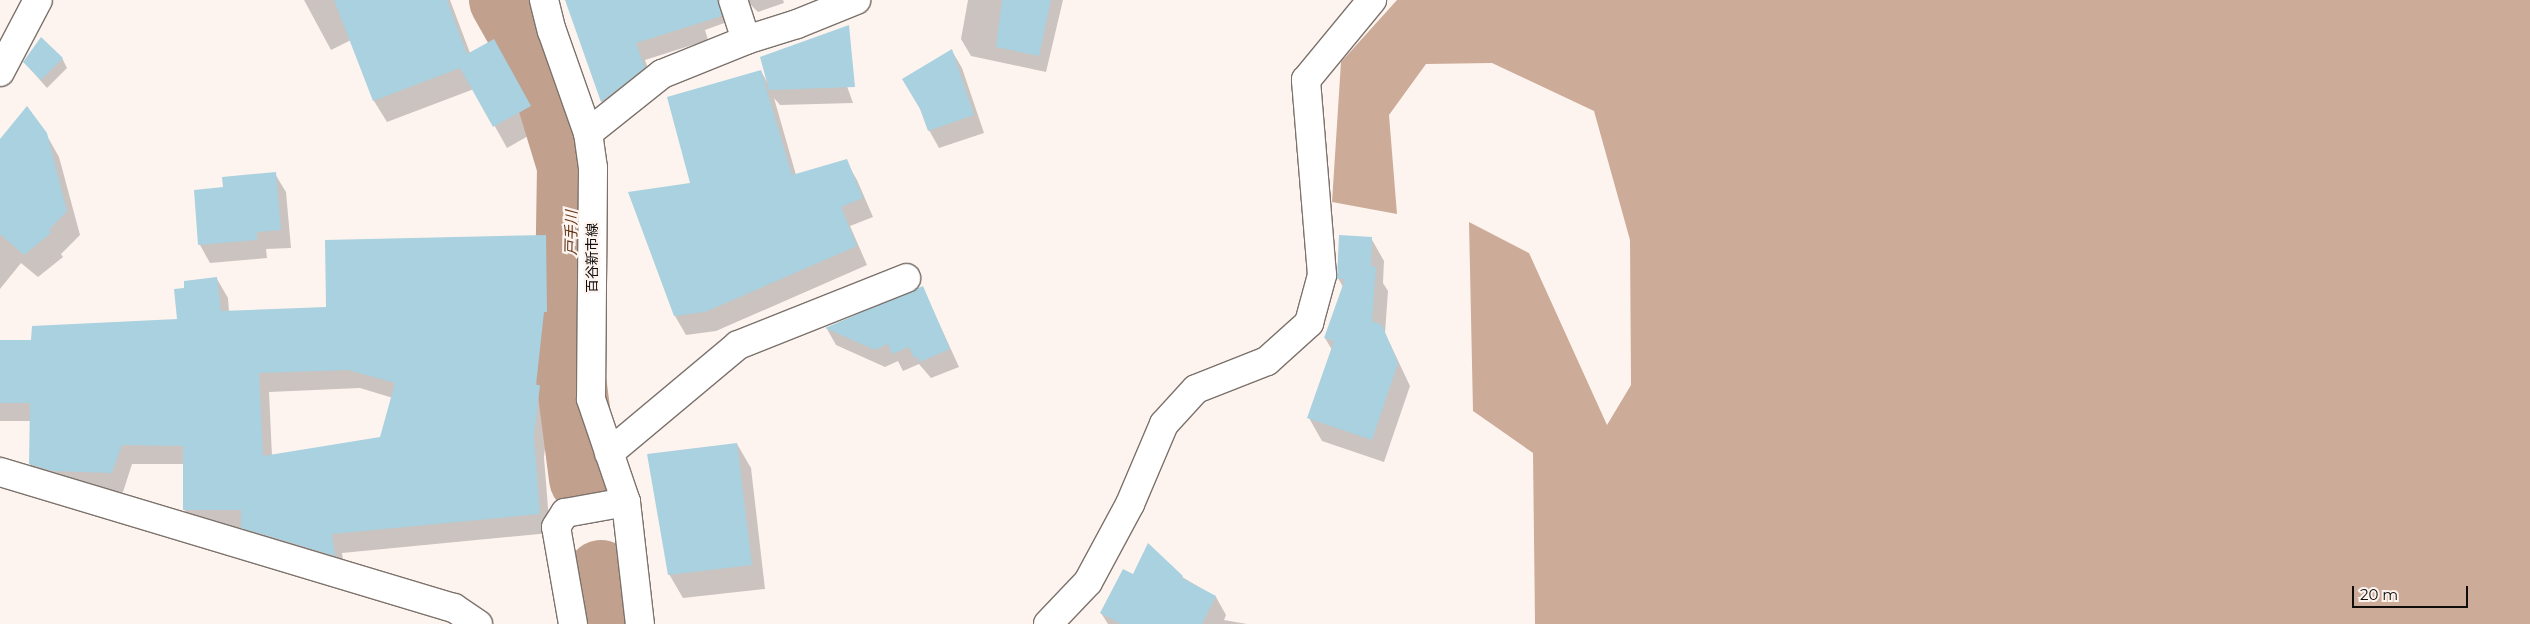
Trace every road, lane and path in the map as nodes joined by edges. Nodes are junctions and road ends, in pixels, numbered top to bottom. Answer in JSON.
{"nodes":[{"id":1,"x":38,"y":0,"type":"edge"},
{"id":2,"x":544,"y":0,"type":"edge"},
{"id":3,"x":733,"y":0,"type":"edge"},
{"id":4,"x":856,"y":0,"type":"edge"},
{"id":5,"x":1372,"y":0,"type":"edge"},
{"id":6,"x":746,"y":40,"type":"junction"},
{"id":7,"x":0,"y":72,"type":"edge"},
{"id":8,"x":588,"y":134,"type":"junction"},
{"id":9,"x":906,"y":278,"type":"dead end"},
{"id":10,"x":609,"y":453,"type":"junction"},
{"id":11,"x":0,"y":472,"type":"edge"},
{"id":12,"x":626,"y":502,"type":"junction"},
{"id":13,"x":478,"y":624,"type":"edge"},
{"id":14,"x":573,"y":624,"type":"edge"},
{"id":15,"x":640,"y":624,"type":"edge"},
{"id":16,"x":1048,"y":624,"type":"edge"}],
"edges":[{"from":1,"to":7,"type":"street"},
{"from":2,"to":8,"type":"street","name":"百谷新市線"},
{"from":3,"to":6,"type":"street"},
{"from":4,"to":6,"type":"street"},
{"from":5,"to":16,"type":"street"},
{"from":6,"to":8,"type":"street"},
{"from":8,"to":10,"type":"street","name":"百谷新市線"},
{"from":9,"to":10,"type":"street"},
{"from":10,"to":12,"type":"street","name":"百谷新市線"},
{"from":11,"to":13,"type":"street"},
{"from":12,"to":14,"type":"street"},
{"from":12,"to":15,"type":"street","name":"百谷新市線"}]}
